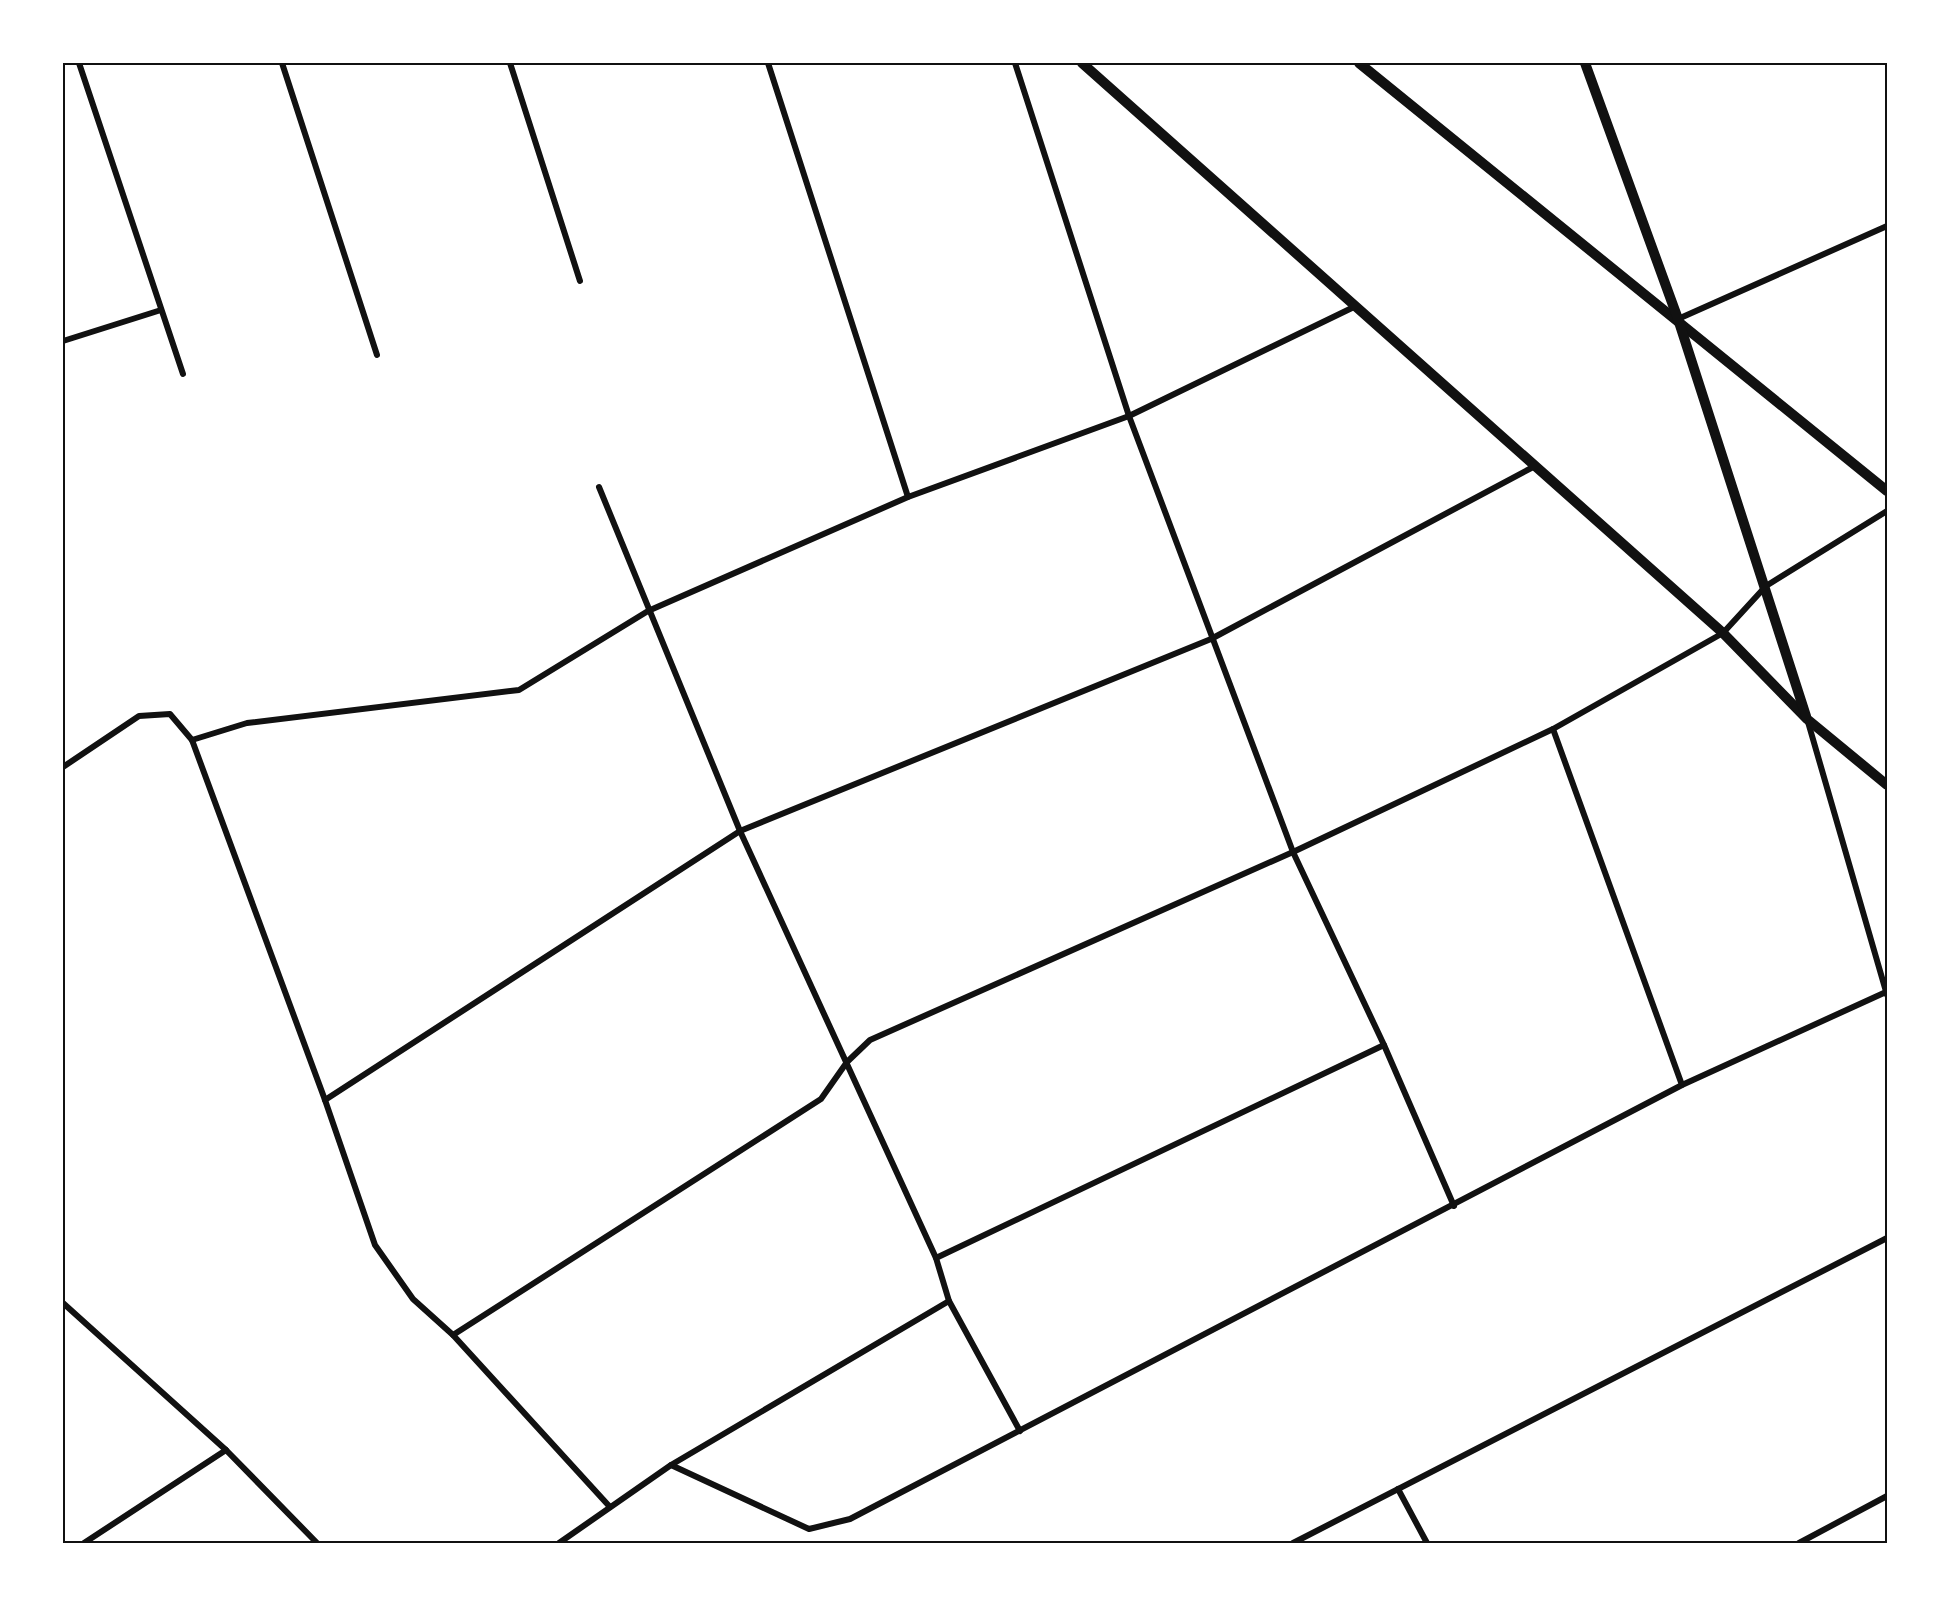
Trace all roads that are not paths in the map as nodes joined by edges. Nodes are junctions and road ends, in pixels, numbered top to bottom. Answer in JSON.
{"nodes":[{"id":1,"x":79,"y":63,"type":"edge"},
{"id":2,"x":282,"y":63,"type":"edge"},
{"id":3,"x":510,"y":63,"type":"edge"},
{"id":4,"x":768,"y":63,"type":"edge"},
{"id":5,"x":1015,"y":63,"type":"edge"},
{"id":6,"x":1082,"y":63,"type":"edge"},
{"id":7,"x":1359,"y":63,"type":"edge"},
{"id":8,"x":1585,"y":63,"type":"edge"},
{"id":9,"x":1887,"y":226,"type":"edge"},
{"id":10,"x":580,"y":281,"type":"dead end"},
{"id":11,"x":1356,"y":306,"type":"junction"},
{"id":12,"x":161,"y":310,"type":"junction"},
{"id":13,"x":1678,"y":319,"type":"junction"},
{"id":14,"x":63,"y":341,"type":"edge"},
{"id":15,"x":377,"y":355,"type":"dead end"},
{"id":16,"x":183,"y":374,"type":"dead end"},
{"id":17,"x":1129,"y":416,"type":"junction"},
{"id":18,"x":1536,"y":466,"type":"junction"},
{"id":19,"x":599,"y":487,"type":"dead end"},
{"id":20,"x":1887,"y":491,"type":"edge"},
{"id":21,"x":908,"y":497,"type":"junction"},
{"id":22,"x":1887,"y":511,"type":"edge"},
{"id":23,"x":1766,"y":586,"type":"junction"},
{"id":24,"x":648,"y":611,"type":"junction"},
{"id":25,"x":1723,"y":633,"type":"junction"},
{"id":26,"x":1211,"y":639,"type":"junction"},
{"id":27,"x":1807,"y":719,"type":"junction"},
{"id":28,"x":1553,"y":729,"type":"junction"},
{"id":29,"x":192,"y":740,"type":"junction"},
{"id":30,"x":63,"y":767,"type":"edge"},
{"id":31,"x":1887,"y":785,"type":"edge"},
{"id":32,"x":740,"y":831,"type":"junction"},
{"id":33,"x":1293,"y":852,"type":"junction"},
{"id":34,"x":1886,"y":994,"type":"edge"},
{"id":35,"x":1384,"y":1045,"type":"junction"},
{"id":36,"x":847,"y":1062,"type":"junction"},
{"id":37,"x":1682,"y":1086,"type":"junction"},
{"id":38,"x":326,"y":1100,"type":"junction"},
{"id":39,"x":1454,"y":1206,"type":"junction"},
{"id":40,"x":1887,"y":1238,"type":"edge"},
{"id":41,"x":936,"y":1258,"type":"junction"},
{"id":42,"x":949,"y":1301,"type":"junction"},
{"id":43,"x":63,"y":1303,"type":"edge"},
{"id":44,"x":453,"y":1335,"type":"junction"},
{"id":45,"x":1020,"y":1431,"type":"junction"},
{"id":46,"x":225,"y":1450,"type":"junction"},
{"id":47,"x":671,"y":1465,"type":"junction"},
{"id":48,"x":1398,"y":1489,"type":"junction"},
{"id":49,"x":1887,"y":1496,"type":"edge"},
{"id":50,"x":610,"y":1507,"type":"junction"},
{"id":51,"x":84,"y":1543,"type":"edge"},
{"id":52,"x":317,"y":1543,"type":"edge"},
{"id":53,"x":559,"y":1543,"type":"edge"},
{"id":54,"x":1293,"y":1543,"type":"edge"},
{"id":55,"x":1427,"y":1543,"type":"edge"},
{"id":56,"x":1798,"y":1543,"type":"edge"}],
"edges":[{"from":1,"to":12,"type":"street"},
{"from":2,"to":15,"type":"street"},
{"from":3,"to":10,"type":"street"},
{"from":4,"to":21,"type":"street"},
{"from":5,"to":17,"type":"street"},
{"from":6,"to":11,"type":"street"},
{"from":7,"to":13,"type":"street"},
{"from":8,"to":13,"type":"street"},
{"from":9,"to":13,"type":"street"},
{"from":11,"to":17,"type":"street"},
{"from":11,"to":18,"type":"street"},
{"from":12,"to":14,"type":"street"},
{"from":12,"to":16,"type":"street"},
{"from":13,"to":20,"type":"street"},
{"from":13,"to":23,"type":"street"},
{"from":17,"to":21,"type":"street"},
{"from":17,"to":26,"type":"street"},
{"from":18,"to":25,"type":"street"},
{"from":18,"to":26,"type":"street"},
{"from":19,"to":24,"type":"street"},
{"from":21,"to":24,"type":"street"},
{"from":22,"to":23,"type":"street"},
{"from":23,"to":25,"type":"street"},
{"from":23,"to":27,"type":"street"},
{"from":24,"to":29,"type":"street"},
{"from":24,"to":32,"type":"street"},
{"from":25,"to":27,"type":"street"},
{"from":25,"to":28,"type":"street"},
{"from":26,"to":32,"type":"street"},
{"from":26,"to":33,"type":"street"},
{"from":27,"to":31,"type":"street"},
{"from":27,"to":34,"type":"street"},
{"from":28,"to":33,"type":"street"},
{"from":28,"to":37,"type":"street"},
{"from":29,"to":30,"type":"street"},
{"from":29,"to":38,"type":"street"},
{"from":32,"to":36,"type":"street"},
{"from":32,"to":38,"type":"street"},
{"from":33,"to":35,"type":"street"},
{"from":33,"to":36,"type":"street"},
{"from":34,"to":37,"type":"street"},
{"from":35,"to":39,"type":"street"},
{"from":35,"to":41,"type":"street"},
{"from":36,"to":41,"type":"street"},
{"from":36,"to":44,"type":"street"},
{"from":37,"to":39,"type":"street"},
{"from":38,"to":44,"type":"street"},
{"from":39,"to":45,"type":"street"},
{"from":40,"to":48,"type":"street"},
{"from":41,"to":42,"type":"street"},
{"from":42,"to":45,"type":"street"},
{"from":42,"to":47,"type":"street"},
{"from":43,"to":46,"type":"street"},
{"from":44,"to":50,"type":"street"},
{"from":45,"to":47,"type":"street"},
{"from":46,"to":51,"type":"street"},
{"from":46,"to":52,"type":"street"},
{"from":47,"to":50,"type":"street"},
{"from":48,"to":54,"type":"street"},
{"from":48,"to":55,"type":"street"},
{"from":49,"to":56,"type":"street"},
{"from":50,"to":53,"type":"street"}]}
